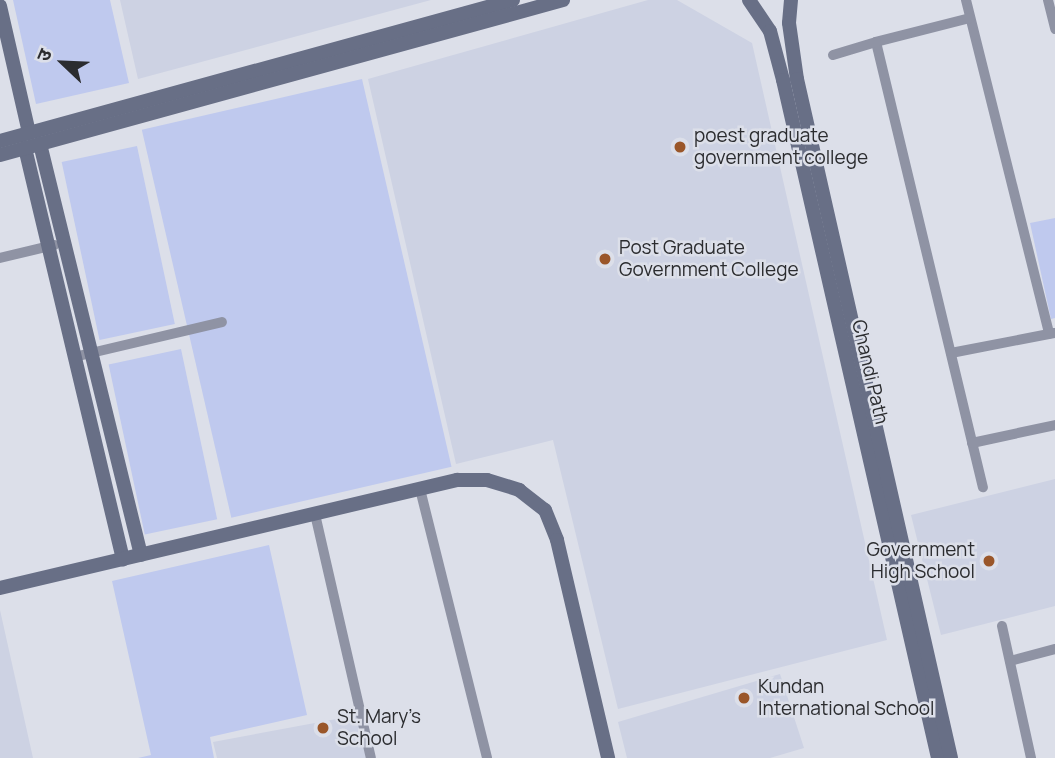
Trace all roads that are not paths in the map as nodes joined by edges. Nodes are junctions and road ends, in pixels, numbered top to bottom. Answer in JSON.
{"nodes":[{"id":1,"x":513,"y":0,"type":"edge"},
{"id":2,"x":563,"y":0,"type":"edge"},
{"id":3,"x":751,"y":0,"type":"edge"},
{"id":4,"x":767,"y":0,"type":"edge"},
{"id":5,"x":791,"y":0,"type":"edge"},
{"id":6,"x":966,"y":0,"type":"edge"},
{"id":7,"x":1048,"y":0,"type":"edge"},
{"id":8,"x":0,"y":6,"type":"edge"},
{"id":9,"x":970,"y":18,"type":"junction"},
{"id":10,"x":1055,"y":29,"type":"edge"},
{"id":11,"x":3,"y":36,"type":"edge"},
{"id":12,"x":876,"y":42,"type":"junction"},
{"id":13,"x":833,"y":55,"type":"dead end"},
{"id":14,"x":35,"y":139,"type":"junction"},
{"id":15,"x":0,"y":142,"type":"edge"},
{"id":16,"x":24,"y":148,"type":"junction"},
{"id":17,"x":0,"y":155,"type":"edge"},
{"id":18,"x":65,"y":242,"type":"junction"},
{"id":19,"x":48,"y":246,"type":"junction"},
{"id":20,"x":0,"y":258,"type":"edge"},
{"id":21,"x":222,"y":322,"type":"dead end"},
{"id":22,"x":1052,"y":334,"type":"edge"},
{"id":23,"x":92,"y":353,"type":"junction"},
{"id":24,"x":951,"y":353,"type":"junction"},
{"id":25,"x":74,"y":357,"type":"junction"},
{"id":26,"x":1055,"y":425,"type":"edge"},
{"id":27,"x":972,"y":443,"type":"junction"},
{"id":28,"x":983,"y":487,"type":"dead end"},
{"id":29,"x":420,"y":489,"type":"junction"},
{"id":30,"x":315,"y":514,"type":"junction"},
{"id":31,"x":142,"y":555,"type":"junction"},
{"id":32,"x":122,"y":559,"type":"junction"},
{"id":33,"x":0,"y":588,"type":"edge"},
{"id":34,"x":1002,"y":626,"type":"dead end"},
{"id":35,"x":1055,"y":649,"type":"edge"},
{"id":36,"x":1010,"y":661,"type":"junction"},
{"id":37,"x":371,"y":758,"type":"edge"},
{"id":38,"x":487,"y":758,"type":"edge"},
{"id":39,"x":608,"y":758,"type":"edge"},
{"id":40,"x":938,"y":758,"type":"edge"},
{"id":41,"x":951,"y":758,"type":"edge"},
{"id":42,"x":1031,"y":758,"type":"edge"}],
"edges":[{"from":1,"to":14,"type":"main road"},
{"from":2,"to":14,"type":"main road"},
{"from":3,"to":4,"type":"main road"},
{"from":3,"to":40,"type":"main road","name":"Chandi Path"},
{"from":5,"to":41,"type":"main road","name":"Chandi Path"},
{"from":6,"to":9,"type":"street"},
{"from":7,"to":10,"type":"street"},
{"from":8,"to":11,"type":"main road"},
{"from":9,"to":12,"type":"street"},
{"from":9,"to":22,"type":"street"},
{"from":11,"to":14,"type":"main road"},
{"from":12,"to":13,"type":"street"},
{"from":12,"to":24,"type":"street"},
{"from":14,"to":15,"type":"main road"},
{"from":14,"to":16,"type":"main road"},
{"from":14,"to":18,"type":"main road"},
{"from":16,"to":17,"type":"main road"},
{"from":16,"to":19,"type":"main road"},
{"from":18,"to":19,"type":"street"},
{"from":18,"to":23,"type":"main road"},
{"from":19,"to":20,"type":"street"},
{"from":19,"to":25,"type":"main road"},
{"from":21,"to":23,"type":"street"},
{"from":22,"to":24,"type":"street"},
{"from":23,"to":25,"type":"street"},
{"from":23,"to":31,"type":"main road"},
{"from":24,"to":27,"type":"street"},
{"from":25,"to":32,"type":"main road"},
{"from":26,"to":27,"type":"street"},
{"from":27,"to":28,"type":"street"},
{"from":29,"to":30,"type":"main road"},
{"from":29,"to":38,"type":"street"},
{"from":29,"to":39,"type":"main road"},
{"from":30,"to":31,"type":"main road"},
{"from":30,"to":37,"type":"street"},
{"from":31,"to":32,"type":"main road"},
{"from":32,"to":33,"type":"main road"},
{"from":34,"to":36,"type":"street"},
{"from":35,"to":36,"type":"street"},
{"from":36,"to":42,"type":"street"}]}
